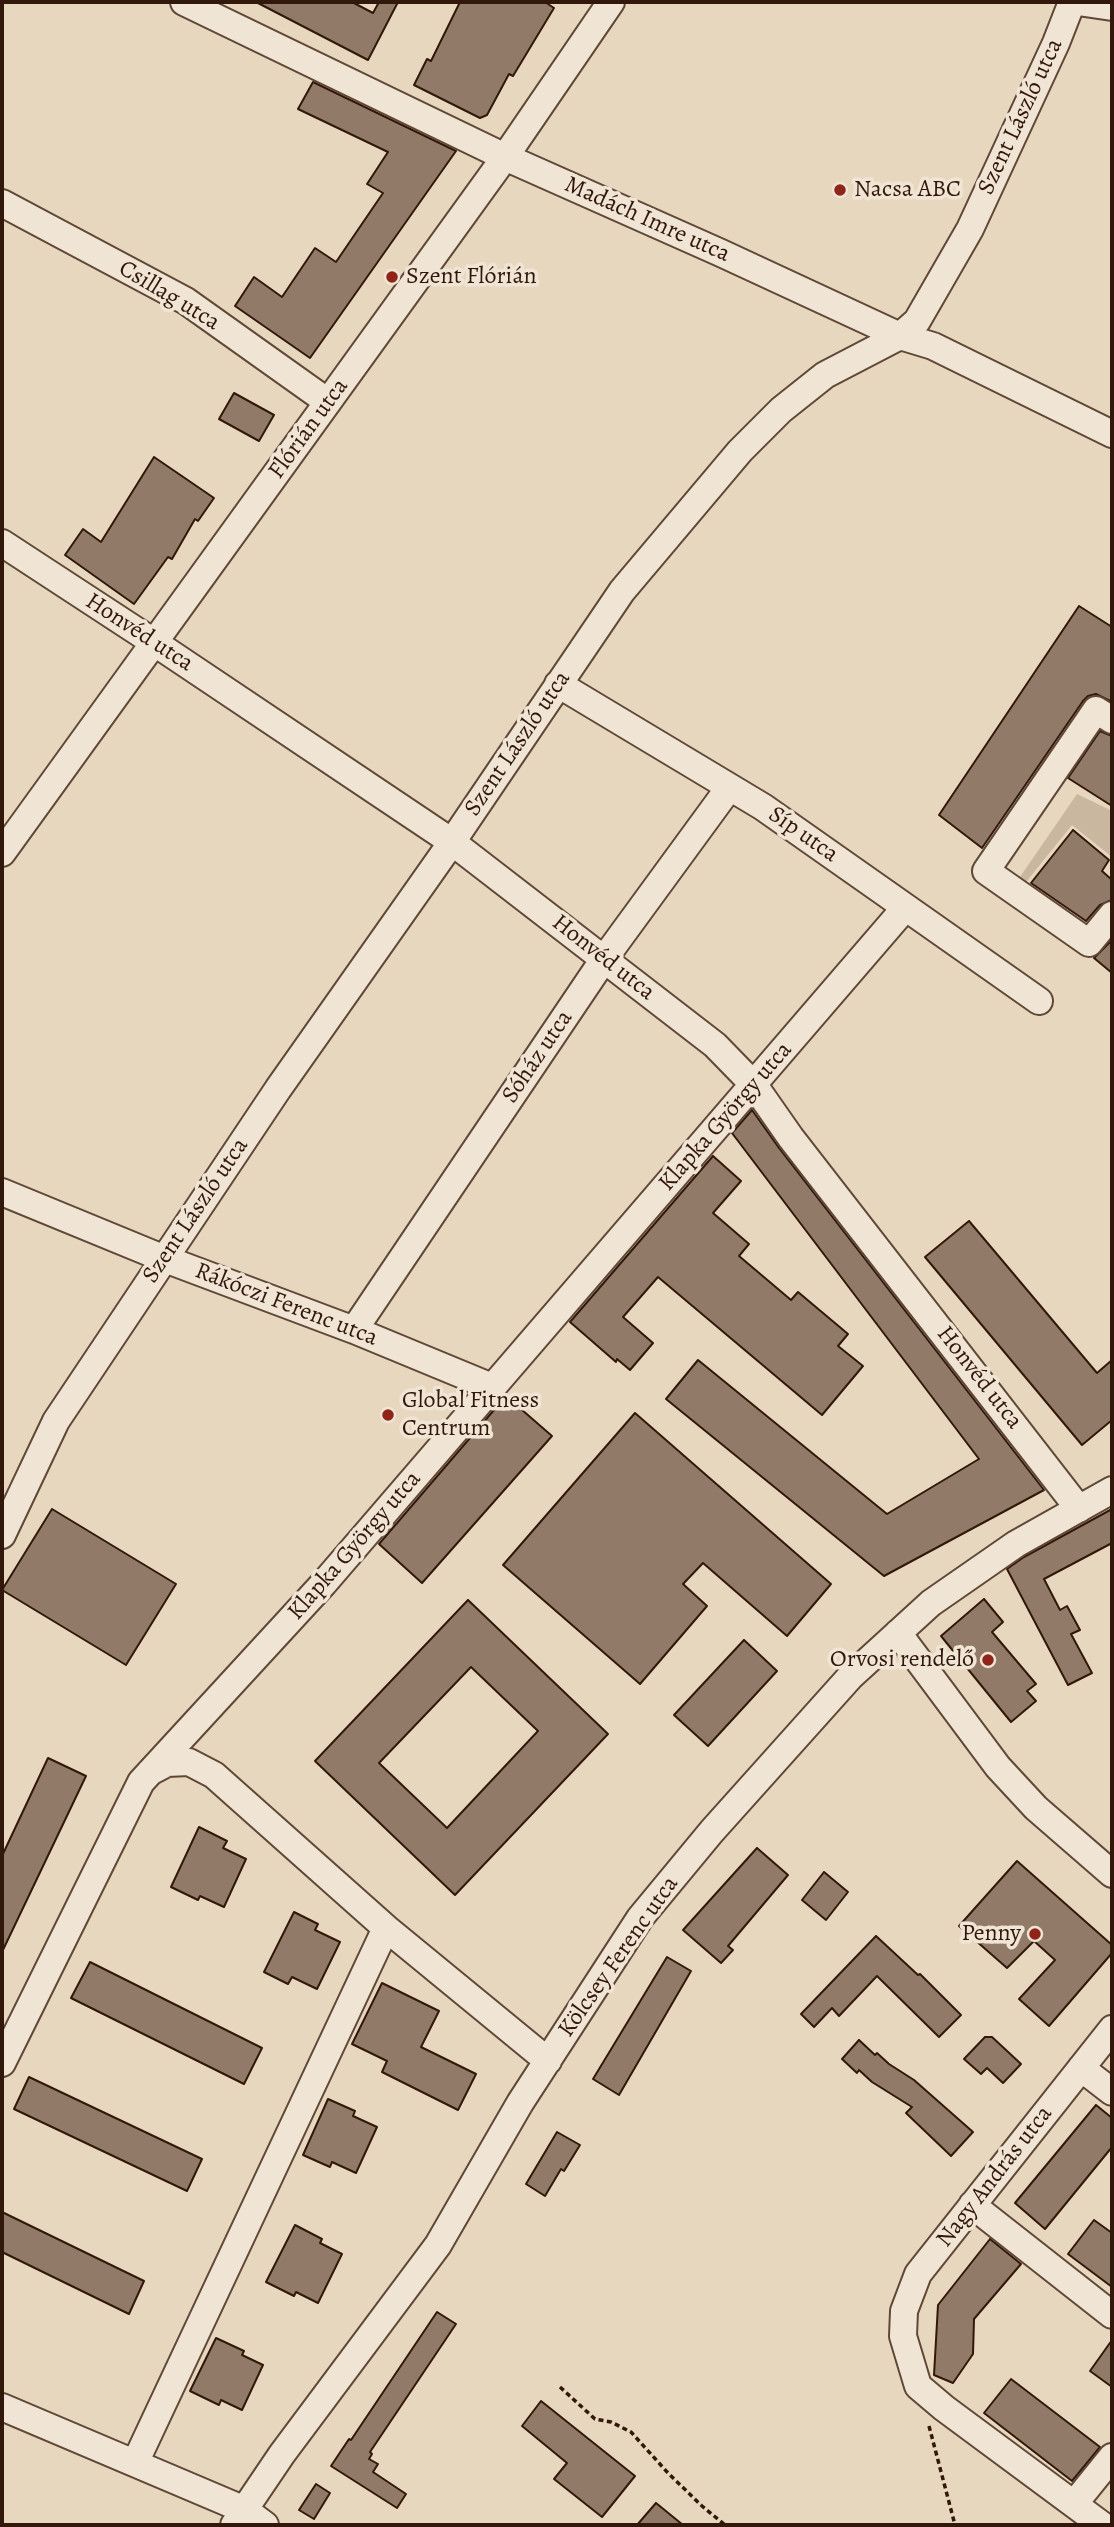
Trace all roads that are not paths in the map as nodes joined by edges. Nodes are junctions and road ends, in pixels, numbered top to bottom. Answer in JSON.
{"nodes":[{"id":1,"x":184,"y":2,"type":"edge"},
{"id":2,"x":611,"y":2,"type":"edge"},
{"id":3,"x":1072,"y":2,"type":"edge"},
{"id":4,"x":1078,"y":2,"type":"edge"},
{"id":5,"x":1112,"y":7,"type":"edge"},
{"id":6,"x":505,"y":157,"type":"junction"},
{"id":7,"x":2,"y":203,"type":"edge"},
{"id":8,"x":900,"y":336,"type":"junction"},
{"id":9,"x":328,"y":402,"type":"junction"},
{"id":10,"x":1112,"y":434,"type":"edge"},
{"id":11,"x":2,"y":543,"type":"edge"},
{"id":12,"x":155,"y":643,"type":"junction"},
{"id":13,"x":558,"y":684,"type":"junction"},
{"id":14,"x":1112,"y":720,"type":"edge"},
{"id":15,"x":729,"y":788,"type":"junction"},
{"id":16,"x":452,"y":842,"type":"junction"},
{"id":17,"x":2,"y":853,"type":"edge"},
{"id":18,"x":905,"y":908,"type":"junction"},
{"id":19,"x":1112,"y":915,"type":"edge"},
{"id":20,"x":604,"y":959,"type":"junction"},
{"id":21,"x":1038,"y":1001,"type":"dead end"},
{"id":22,"x":754,"y":1085,"type":"junction"},
{"id":23,"x":2,"y":1192,"type":"edge"},
{"id":24,"x":165,"y":1259,"type":"junction"},
{"id":25,"x":354,"y":1330,"type":"junction"},
{"id":26,"x":492,"y":1387,"type":"junction"},
{"id":27,"x":1112,"y":1490,"type":"edge"},
{"id":28,"x":1079,"y":1509,"type":"junction"},
{"id":29,"x":2,"y":1535,"type":"edge"},
{"id":30,"x":898,"y":1633,"type":"junction"},
{"id":31,"x":149,"y":1772,"type":"junction"},
{"id":32,"x":1112,"y":1874,"type":"edge"},
{"id":33,"x":386,"y":1928,"type":"junction"},
{"id":34,"x":1112,"y":2029,"type":"edge"},
{"id":35,"x":548,"y":2061,"type":"junction"},
{"id":36,"x":2,"y":2063,"type":"edge"},
{"id":37,"x":1081,"y":2068,"type":"junction"},
{"id":38,"x":1112,"y":2092,"type":"edge"},
{"id":39,"x":972,"y":2205,"type":"junction"},
{"id":40,"x":1112,"y":2315,"type":"edge"},
{"id":41,"x":2,"y":2407,"type":"edge"},
{"id":42,"x":1112,"y":2457,"type":"edge"},
{"id":43,"x":135,"y":2463,"type":"junction"},
{"id":44,"x":1074,"y":2504,"type":"junction"},
{"id":45,"x":248,"y":2520,"type":"edge"},
{"id":46,"x":1102,"y":2525,"type":"edge"}],
"edges":[{"from":1,"to":6,"type":"street","name":"Madách Imre utca"},
{"from":2,"to":6,"type":"street","name":"Flórián utca"},
{"from":3,"to":8,"type":"street","name":"Szent László utca"},
{"from":4,"to":5,"type":"street"},
{"from":6,"to":8,"type":"street","name":"Madách Imre utca"},
{"from":6,"to":9,"type":"street","name":"Flórián utca"},
{"from":7,"to":9,"type":"street","name":"Csillag utca"},
{"from":8,"to":10,"type":"street","name":"Madách Imre utca"},
{"from":8,"to":13,"type":"street","name":"Szent László utca"},
{"from":9,"to":12,"type":"street","name":"Flórián utca"},
{"from":11,"to":12,"type":"street","name":"Honvéd utca"},
{"from":12,"to":16,"type":"street","name":"Honvéd utca"},
{"from":12,"to":17,"type":"street","name":"Flórián utca"},
{"from":13,"to":15,"type":"street","name":"Síp utca"},
{"from":13,"to":16,"type":"street","name":"Szent László utca"},
{"from":14,"to":19,"type":"street"},
{"from":15,"to":18,"type":"street","name":"Síp utca"},
{"from":15,"to":20,"type":"street","name":"Sóház utca"},
{"from":16,"to":20,"type":"street","name":"Honvéd utca"},
{"from":16,"to":24,"type":"street","name":"Szent László utca"},
{"from":18,"to":21,"type":"street","name":"Síp utca"},
{"from":18,"to":22,"type":"street","name":"Klapka György utca"},
{"from":20,"to":22,"type":"street","name":"Honvéd utca"},
{"from":20,"to":25,"type":"street","name":"Sóház utca"},
{"from":22,"to":26,"type":"street","name":"Klapka György utca"},
{"from":22,"to":28,"type":"street","name":"Honvéd utca"},
{"from":23,"to":24,"type":"street","name":"Rákóczi Ferenc utca"},
{"from":24,"to":25,"type":"street","name":"Rákóczi Ferenc utca"},
{"from":24,"to":29,"type":"street","name":"Szent László utca"},
{"from":25,"to":26,"type":"street","name":"Rákóczi Ferenc utca"},
{"from":26,"to":31,"type":"street","name":"Klapka György utca"},
{"from":27,"to":28,"type":"street","name":"Kölcsey Ferenc utca"},
{"from":28,"to":30,"type":"street","name":"Kölcsey Ferenc utca"},
{"from":30,"to":32,"type":"street"},
{"from":30,"to":35,"type":"street","name":"Kölcsey Ferenc utca"},
{"from":31,"to":33,"type":"street"},
{"from":31,"to":36,"type":"street","name":"Klapka György utca"},
{"from":33,"to":35,"type":"street"},
{"from":33,"to":43,"type":"street"},
{"from":34,"to":37,"type":"street","name":"Nagy András utca"},
{"from":35,"to":45,"type":"street","name":"Kölcsey Ferenc utca"},
{"from":37,"to":38,"type":"street"},
{"from":37,"to":39,"type":"street","name":"Nagy András utca"},
{"from":39,"to":40,"type":"street"},
{"from":39,"to":44,"type":"street","name":"Nagy András utca"},
{"from":41,"to":43,"type":"street"},
{"from":42,"to":44,"type":"street"},
{"from":43,"to":45,"type":"street"},
{"from":44,"to":46,"type":"street"}]}
